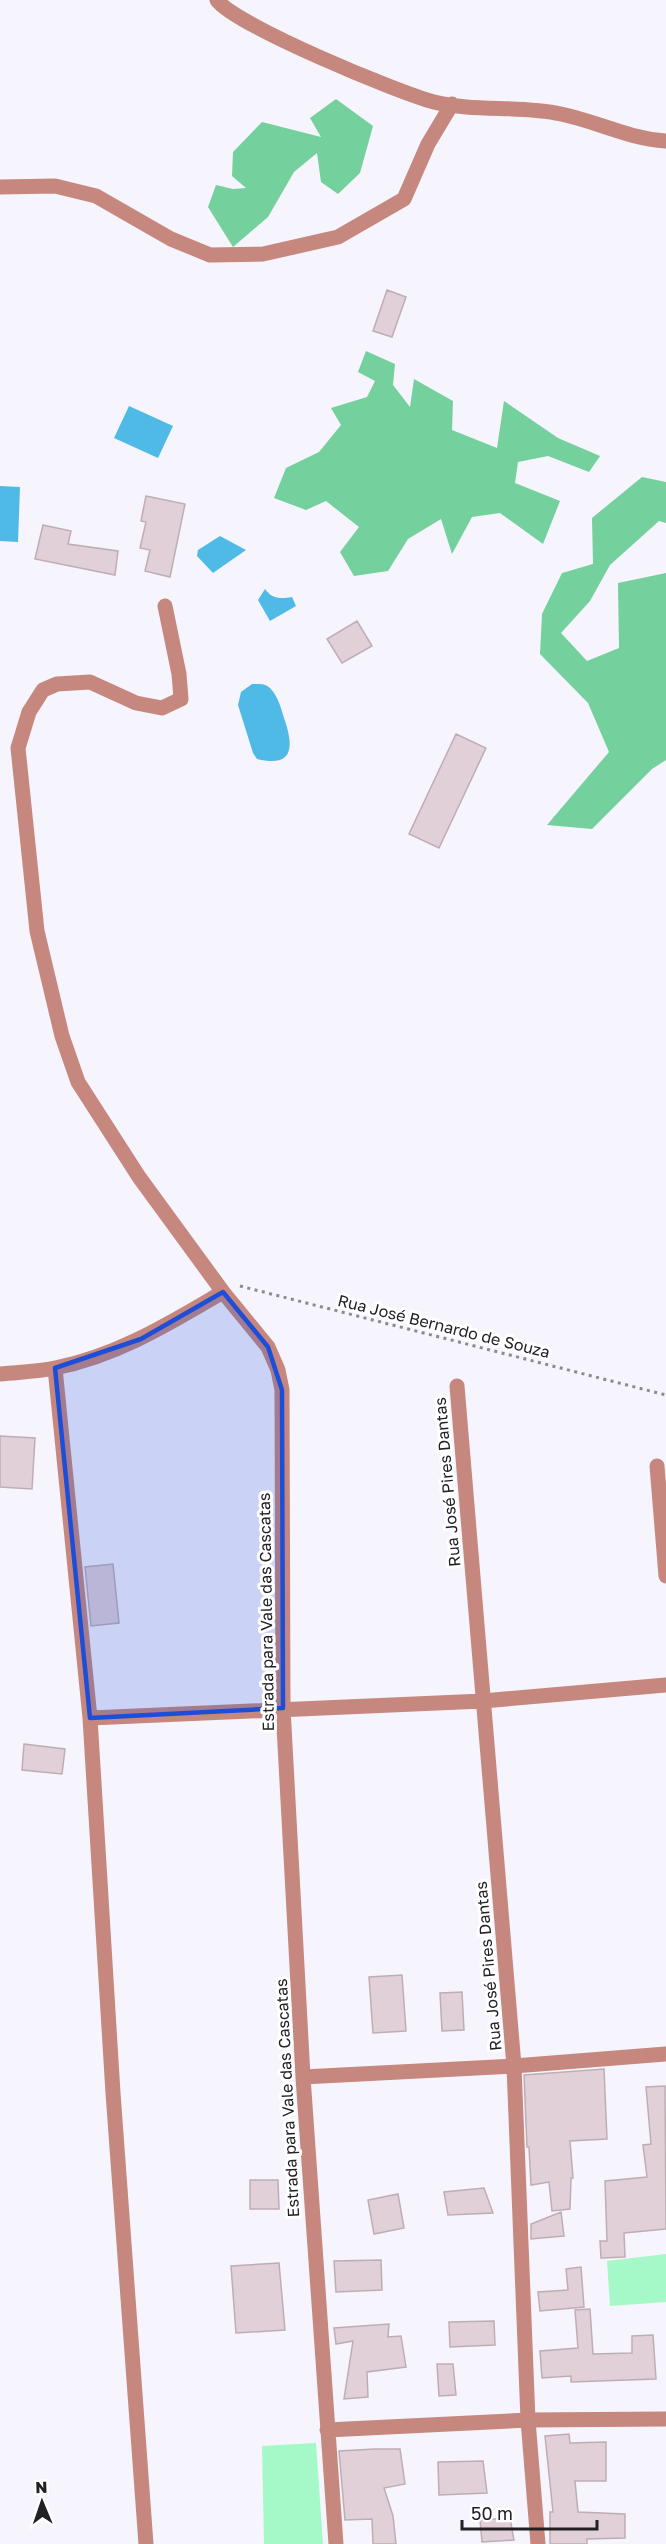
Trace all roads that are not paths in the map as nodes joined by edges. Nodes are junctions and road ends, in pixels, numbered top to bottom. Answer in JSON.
{"nodes":[{"id":1,"x":217,"y":0,"type":"edge"},
{"id":2,"x":452,"y":104,"type":"junction"},
{"id":3,"x":666,"y":141,"type":"edge"},
{"id":4,"x":0,"y":187,"type":"edge"},
{"id":5,"x":165,"y":606,"type":"dead end"},
{"id":6,"x":219,"y":1286,"type":"junction"},
{"id":7,"x":55,"y":1368,"type":"junction"},
{"id":8,"x":0,"y":1374,"type":"edge"},
{"id":9,"x":457,"y":1386,"type":"dead end"},
{"id":10,"x":657,"y":1466,"type":"dead end"},
{"id":11,"x":666,"y":1576,"type":"edge"},
{"id":12,"x":666,"y":1685,"type":"edge"},
{"id":13,"x":483,"y":1701,"type":"junction"},
{"id":14,"x":283,"y":1708,"type":"junction"},
{"id":15,"x":90,"y":1718,"type":"junction"},
{"id":16,"x":666,"y":2054,"type":"edge"},
{"id":17,"x":514,"y":2066,"type":"junction"},
{"id":18,"x":303,"y":2077,"type":"junction"},
{"id":19,"x":666,"y":2419,"type":"edge"},
{"id":20,"x":528,"y":2420,"type":"junction"},
{"id":21,"x":327,"y":2430,"type":"junction"},
{"id":22,"x":146,"y":2544,"type":"edge"},
{"id":23,"x":336,"y":2544,"type":"edge"},
{"id":24,"x":538,"y":2544,"type":"edge"}],
"edges":[{"from":1,"to":2,"type":"street"},
{"from":2,"to":3,"type":"street"},
{"from":2,"to":4,"type":"street"},
{"from":5,"to":6,"type":"street","name":"Estrada para Vale das Cascatas"},
{"from":6,"to":7,"type":"street"},
{"from":6,"to":14,"type":"street","name":"Estrada para Vale das Cascatas"},
{"from":7,"to":8,"type":"street"},
{"from":7,"to":15,"type":"street"},
{"from":9,"to":13,"type":"street","name":"Rua José Pires Dantas"},
{"from":10,"to":11,"type":"street"},
{"from":12,"to":13,"type":"street"},
{"from":13,"to":14,"type":"street"},
{"from":13,"to":17,"type":"street","name":"Rua José Pires Dantas"},
{"from":14,"to":15,"type":"street"},
{"from":14,"to":18,"type":"street","name":"Estrada para Vale das Cascatas"},
{"from":15,"to":22,"type":"street"},
{"from":16,"to":17,"type":"street"},
{"from":17,"to":18,"type":"street"},
{"from":17,"to":20,"type":"street","name":"Rua José Pires Dantas"},
{"from":18,"to":21,"type":"street","name":"Estrada para Vale das Cascatas"},
{"from":19,"to":20,"type":"street"},
{"from":20,"to":21,"type":"street"},
{"from":20,"to":24,"type":"street","name":"Rua José Pires Dantas"},
{"from":21,"to":23,"type":"street","name":"Estrada para Vale das Cascatas"}]}
